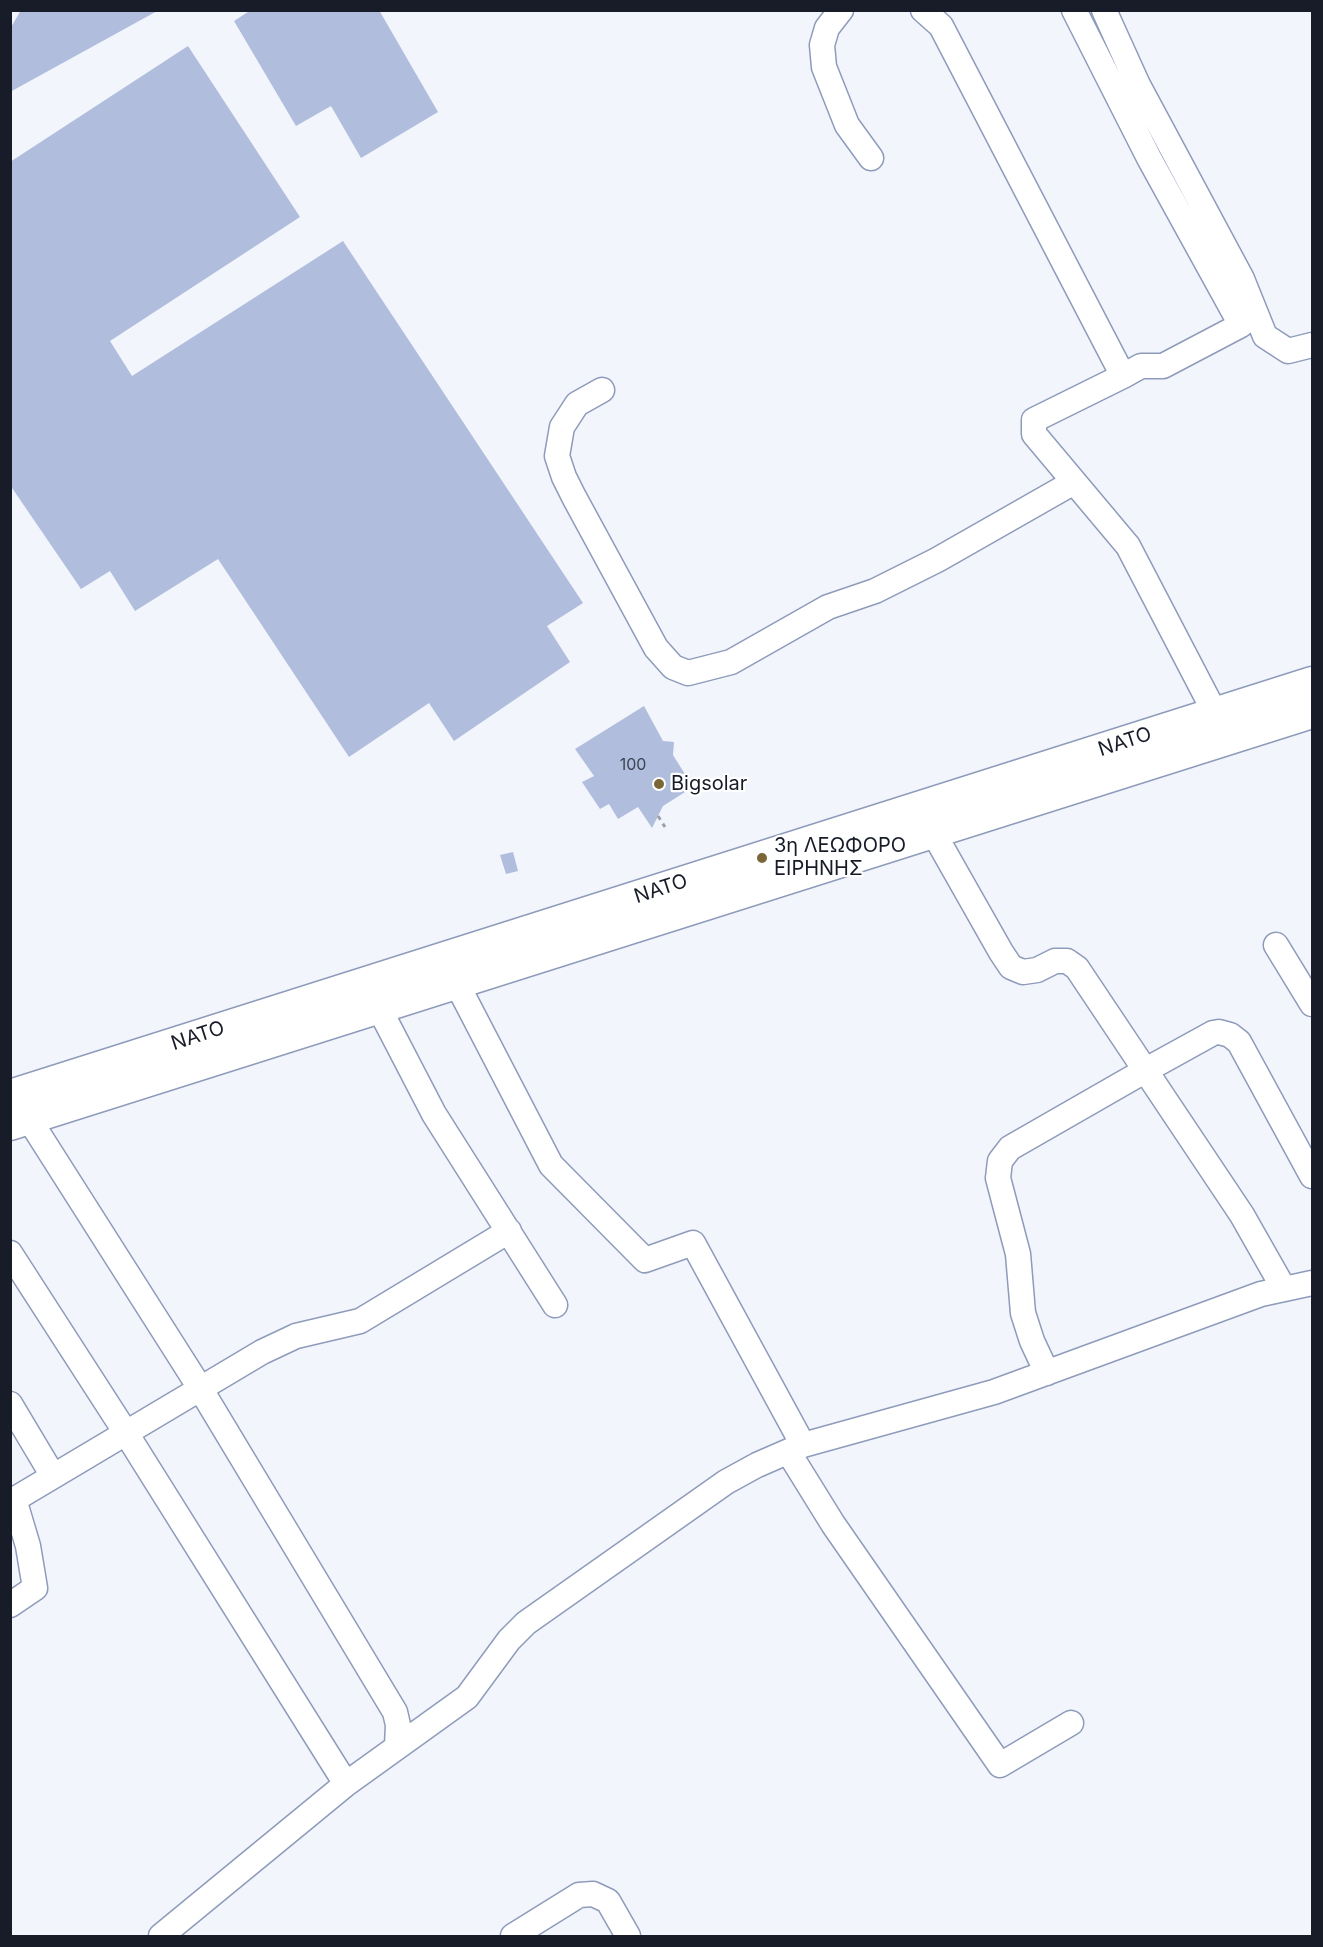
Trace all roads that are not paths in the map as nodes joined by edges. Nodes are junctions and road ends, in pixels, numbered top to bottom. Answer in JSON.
{"nodes":[{"id":1,"x":841,"y":10,"type":"edge"},
{"id":2,"x":1074,"y":10,"type":"edge"},
{"id":3,"x":1104,"y":10,"type":"edge"},
{"id":4,"x":936,"y":16,"type":"edge"},
{"id":5,"x":871,"y":158,"type":"dead end"},
{"id":6,"x":1312,"y":345,"type":"edge"},
{"id":7,"x":1123,"y":376,"type":"junction"},
{"id":8,"x":602,"y":390,"type":"dead end"},
{"id":9,"x":1074,"y":482,"type":"junction"},
{"id":10,"x":1312,"y":682,"type":"edge"},
{"id":11,"x":1312,"y":712,"type":"edge"},
{"id":12,"x":1215,"y":713,"type":"junction"},
{"id":13,"x":933,"y":832,"type":"junction"},
{"id":14,"x":1276,"y":945,"type":"dead end"},
{"id":15,"x":456,"y":984,"type":"junction"},
{"id":16,"x":1312,"y":1004,"type":"edge"},
{"id":17,"x":380,"y":1008,"type":"junction"},
{"id":18,"x":1146,"y":1070,"type":"junction"},
{"id":19,"x":10,"y":1095,"type":"edge"},
{"id":20,"x":20,"y":1122,"type":"edge"},
{"id":21,"x":1312,"y":1176,"type":"edge"},
{"id":22,"x":509,"y":1231,"type":"junction"},
{"id":23,"x":10,"y":1253,"type":"edge"},
{"id":24,"x":1312,"y":1283,"type":"edge"},
{"id":25,"x":1284,"y":1289,"type":"junction"},
{"id":26,"x":555,"y":1305,"type":"dead end"},
{"id":27,"x":1047,"y":1373,"type":"junction"},
{"id":28,"x":200,"y":1388,"type":"junction"},
{"id":29,"x":10,"y":1404,"type":"edge"},
{"id":30,"x":126,"y":1433,"type":"junction"},
{"id":31,"x":796,"y":1449,"type":"junction"},
{"id":32,"x":53,"y":1476,"type":"junction"},
{"id":33,"x":12,"y":1500,"type":"edge"},
{"id":34,"x":10,"y":1605,"type":"edge"},
{"id":35,"x":1071,"y":1723,"type":"dead end"},
{"id":36,"x":397,"y":1746,"type":"junction"},
{"id":37,"x":346,"y":1784,"type":"junction"},
{"id":38,"x":175,"y":1932,"type":"edge"},
{"id":39,"x":513,"y":1936,"type":"edge"},
{"id":40,"x":628,"y":1936,"type":"edge"}],
"edges":[{"from":1,"to":5,"type":"street"},
{"from":2,"to":7,"type":"street"},
{"from":3,"to":6,"type":"street"},
{"from":4,"to":7,"type":"street"},
{"from":7,"to":9,"type":"street"},
{"from":8,"to":9,"type":"street"},
{"from":9,"to":12,"type":"street"},
{"from":10,"to":12,"type":"main road","name":"ΝΑΤΟ"},
{"from":11,"to":13,"type":"main road","name":"ΝΑΤΟ"},
{"from":12,"to":19,"type":"main road","name":"ΝΑΤΟ"},
{"from":13,"to":15,"type":"main road","name":"ΝΑΤΟ"},
{"from":13,"to":18,"type":"street"},
{"from":14,"to":16,"type":"street"},
{"from":15,"to":17,"type":"main road","name":"ΝΑΤΟ"},
{"from":15,"to":31,"type":"street"},
{"from":17,"to":20,"type":"main road","name":"ΝΑΤΟ"},
{"from":17,"to":22,"type":"street"},
{"from":18,"to":21,"type":"street"},
{"from":18,"to":25,"type":"street"},
{"from":18,"to":27,"type":"street"},
{"from":20,"to":28,"type":"street"},
{"from":22,"to":26,"type":"street"},
{"from":22,"to":28,"type":"street"},
{"from":23,"to":30,"type":"street"},
{"from":24,"to":25,"type":"street"},
{"from":25,"to":27,"type":"street"},
{"from":27,"to":31,"type":"street"},
{"from":28,"to":30,"type":"street"},
{"from":28,"to":36,"type":"street"},
{"from":29,"to":32,"type":"street"},
{"from":30,"to":32,"type":"street"},
{"from":30,"to":37,"type":"street"},
{"from":31,"to":35,"type":"street"},
{"from":31,"to":36,"type":"street"},
{"from":32,"to":33,"type":"street"},
{"from":33,"to":34,"type":"street"},
{"from":36,"to":37,"type":"street"},
{"from":37,"to":38,"type":"street"},
{"from":39,"to":40,"type":"street"}]}
